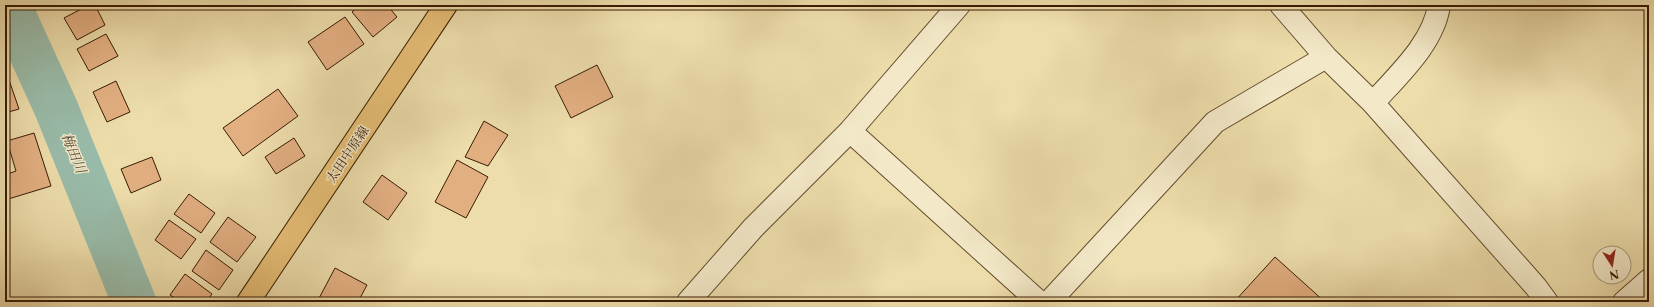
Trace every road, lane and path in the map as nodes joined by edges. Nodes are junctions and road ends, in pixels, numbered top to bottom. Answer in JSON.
{"nodes":[{"id":1,"x":446,"y":5,"type":"edge"},
{"id":2,"x":959,"y":5,"type":"edge"},
{"id":3,"x":1281,"y":5,"type":"edge"},
{"id":4,"x":1439,"y":5,"type":"edge"},
{"id":5,"x":1326,"y":57,"type":"junction"},
{"id":6,"x":1373,"y":103,"type":"junction"},
{"id":7,"x":850,"y":131,"type":"junction"},
{"id":8,"x":1649,"y":280,"type":"edge"},
{"id":9,"x":248,"y":302,"type":"edge"},
{"id":10,"x":688,"y":302,"type":"edge"},
{"id":11,"x":1039,"y":302,"type":"edge"},
{"id":12,"x":1049,"y":302,"type":"edge"},
{"id":13,"x":1547,"y":302,"type":"edge"},
{"id":14,"x":1624,"y":302,"type":"edge"}],
"edges":[{"from":1,"to":9,"type":"main road","name":"太田中原線"},
{"from":2,"to":7,"type":"street"},
{"from":3,"to":5,"type":"street"},
{"from":4,"to":6,"type":"street"},
{"from":5,"to":6,"type":"street"},
{"from":5,"to":12,"type":"street"},
{"from":6,"to":13,"type":"street"},
{"from":7,"to":10,"type":"street"},
{"from":7,"to":11,"type":"street"},
{"from":8,"to":14,"type":"street"}]}
